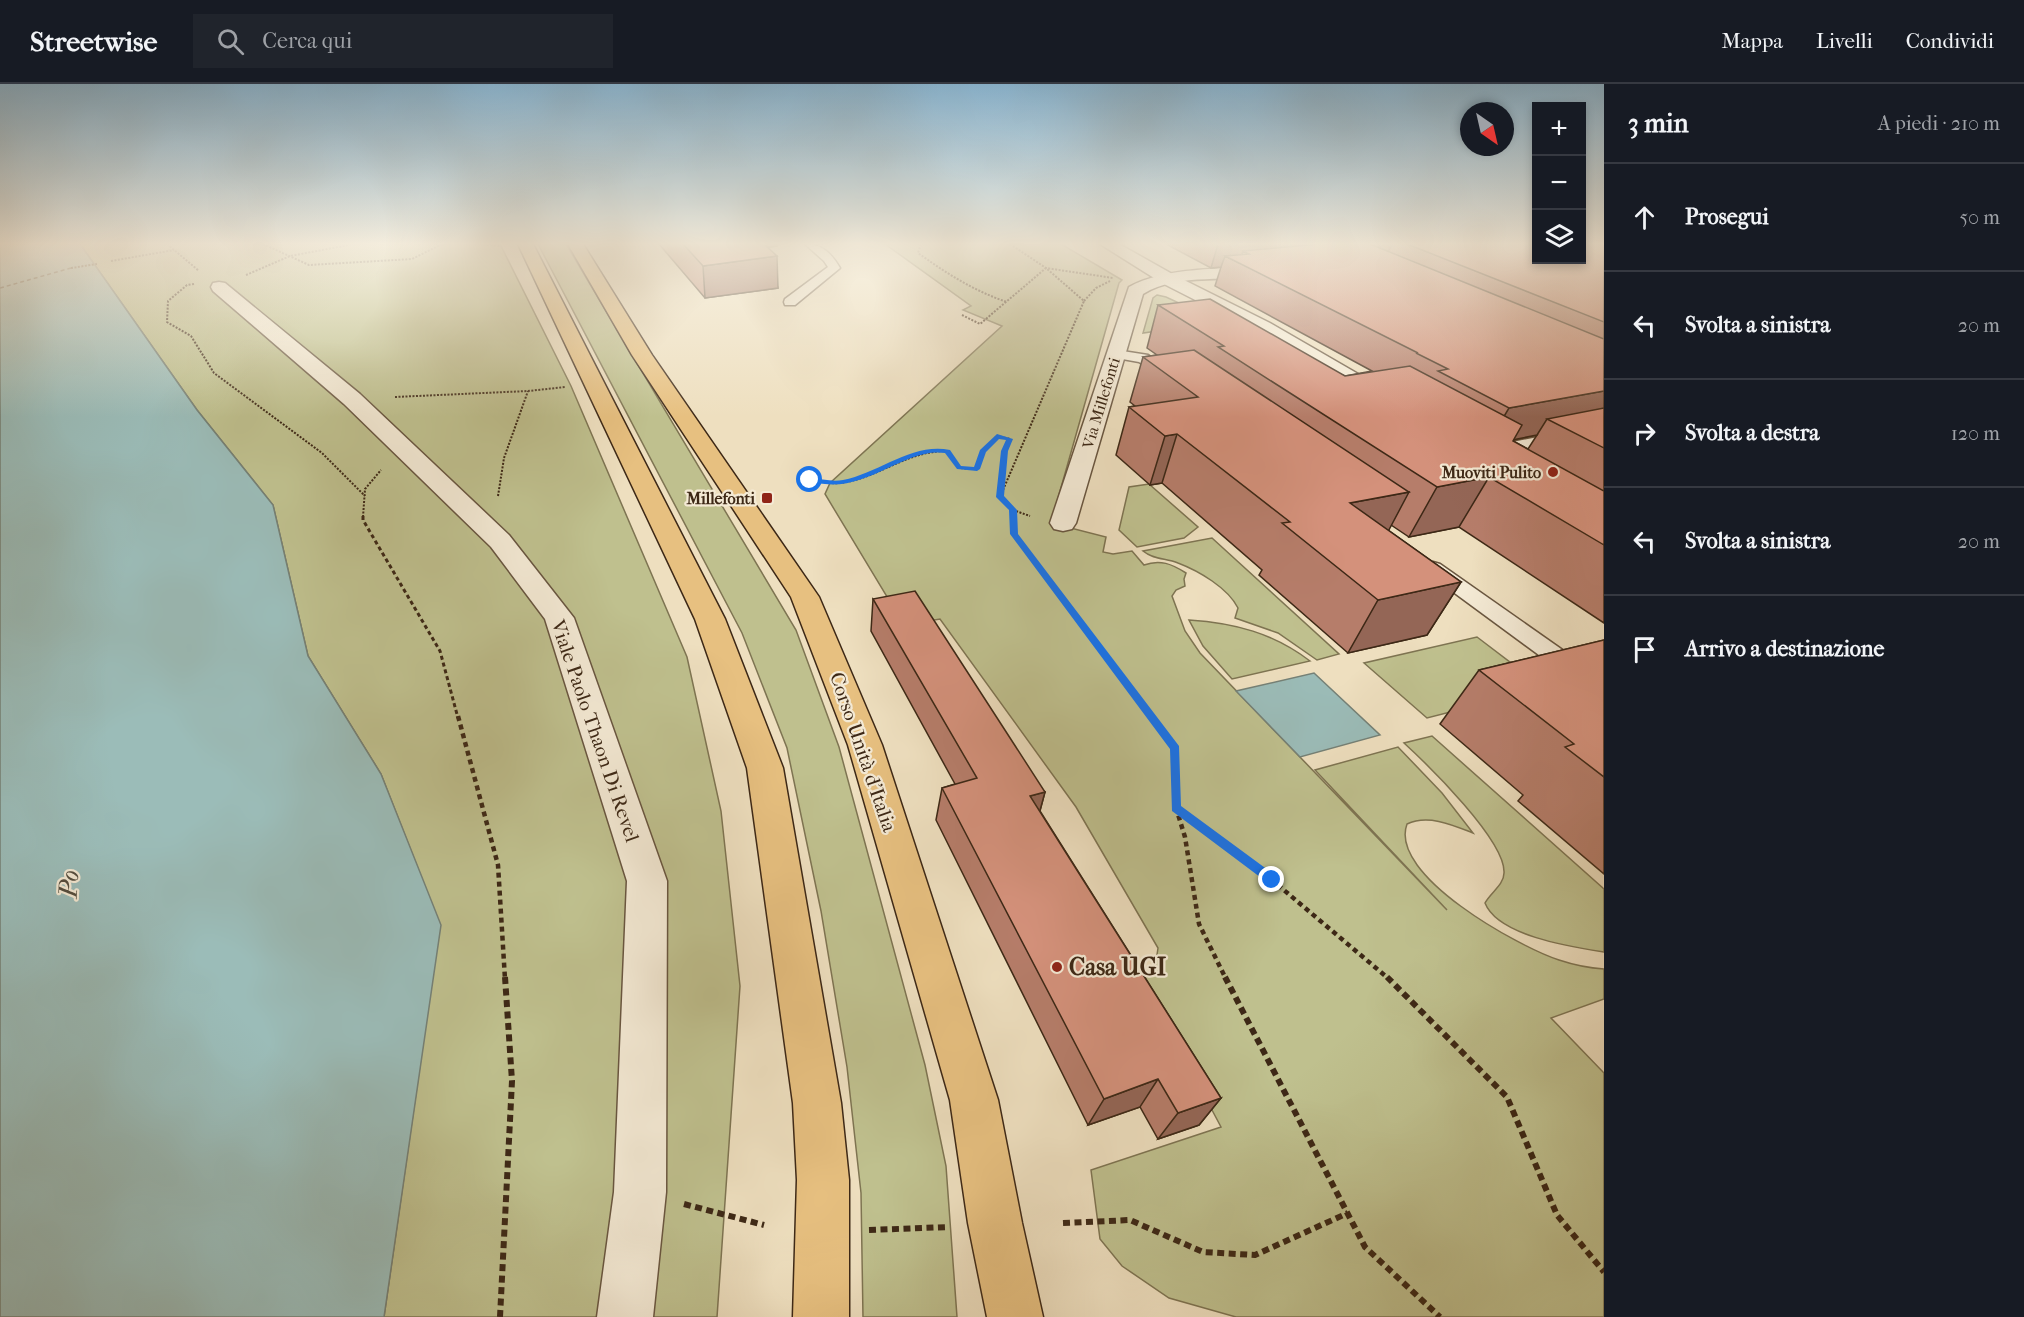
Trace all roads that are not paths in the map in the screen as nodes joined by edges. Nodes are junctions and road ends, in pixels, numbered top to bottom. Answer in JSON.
{"nodes":[{"id":1,"x":236,"y":302,"type":"edge"},
{"id":2,"x":545,"y":302,"type":"edge"},
{"id":3,"x":610,"y":302,"type":"edge"},
{"id":4,"x":1132,"y":302,"type":"edge"},
{"id":5,"x":1213,"y":302,"type":"edge"},
{"id":6,"x":1116,"y":354,"type":"junction"},
{"id":7,"x":1181,"y":386,"type":"edge"},
{"id":8,"x":1402,"y":408,"type":"edge"},
{"id":9,"x":1604,"y":431,"type":"edge"},
{"id":10,"x":1462,"y":443,"type":"edge"},
{"id":11,"x":1482,"y":455,"type":"junction"},
{"id":12,"x":1512,"y":472,"type":"edge"},
{"id":13,"x":1063,"y":523,"type":"road end"},
{"id":14,"x":1422,"y":559,"type":"edge"},
{"id":15,"x":1604,"y":691,"type":"edge"},
{"id":16,"x":1019,"y":1316,"type":"edge"},
{"id":17,"x":625,"y":1317,"type":"edge"},
{"id":18,"x":821,"y":1317,"type":"edge"}],
"edges":[{"from":1,"to":17,"type":"street","name":"Viale Paolo Thaon Di Revel"},
{"from":2,"to":18,"type":"main road"},
{"from":3,"to":16,"type":"main road","name":"Corso Unità d'Italia"},
{"from":4,"to":6,"type":"street","name":"Via Millefonti"},
{"from":5,"to":8,"type":"street"},
{"from":6,"to":7,"type":"lane"},
{"from":6,"to":13,"type":"street","name":"Via Millefonti"},
{"from":9,"to":11,"type":"street"},
{"from":10,"to":11,"type":"street"},
{"from":11,"to":12,"type":"street"},
{"from":14,"to":15,"type":"lane"}]}
